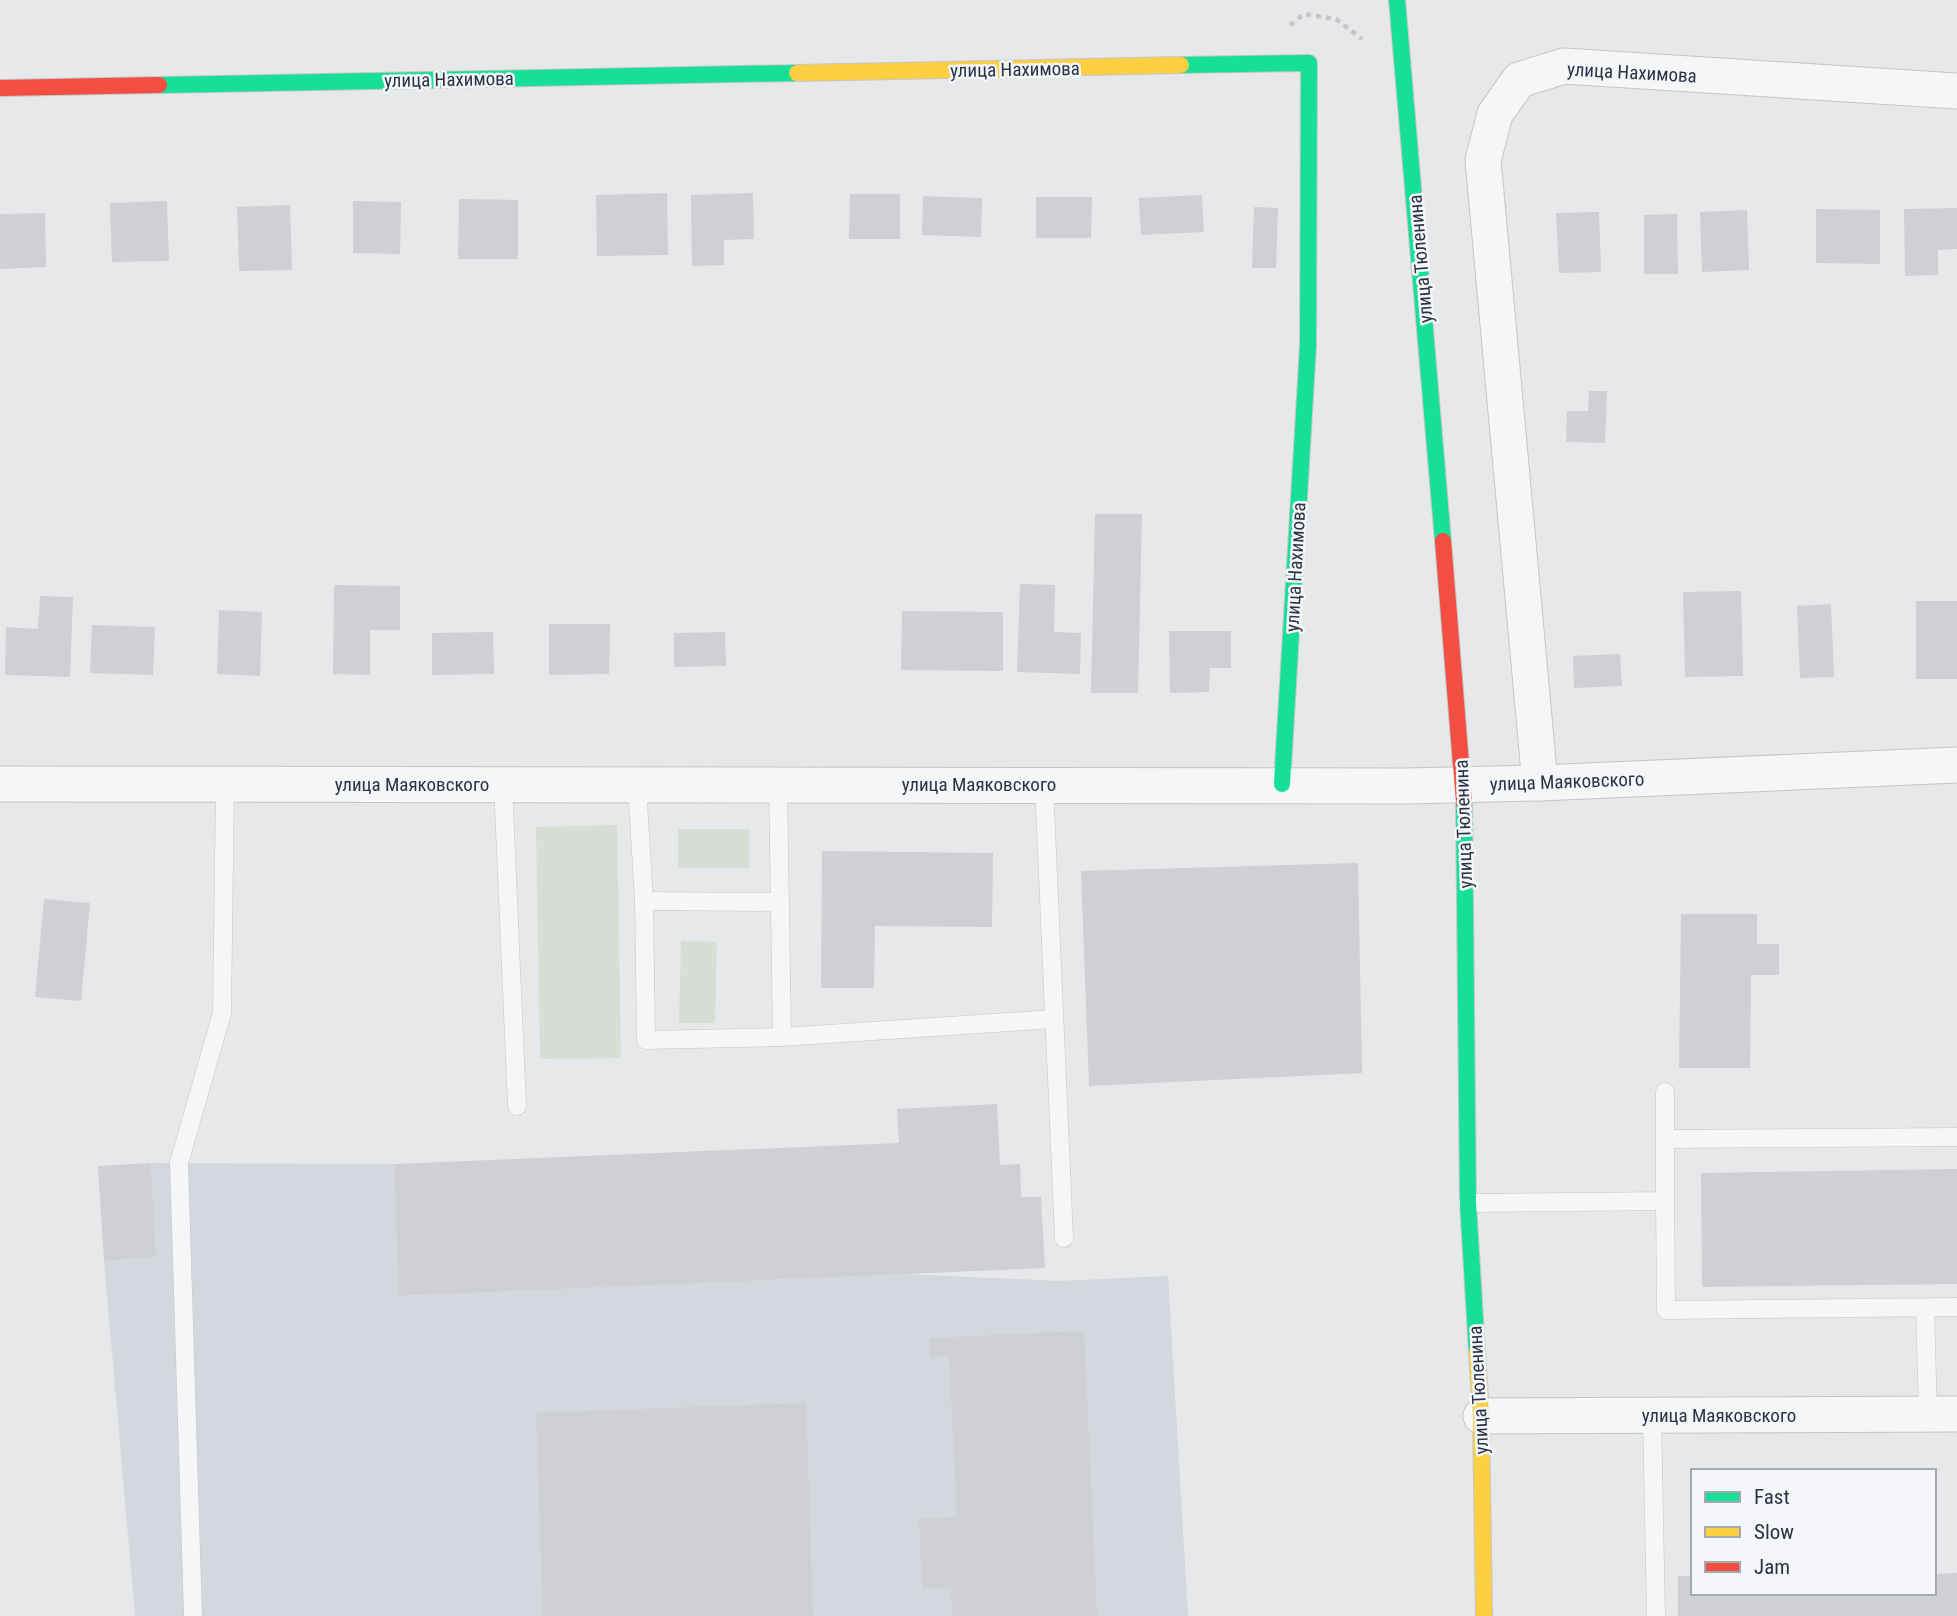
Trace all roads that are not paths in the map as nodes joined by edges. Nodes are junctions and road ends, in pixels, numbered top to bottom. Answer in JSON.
{"nodes":[{"id":1,"x":1397,"y":0,"type":"edge"},
{"id":2,"x":0,"y":88,"type":"edge"},
{"id":3,"x":1957,"y":91,"type":"edge"},
{"id":4,"x":1957,"y":765,"type":"edge"},
{"id":5,"x":1540,"y":783,"type":"junction"},
{"id":6,"x":0,"y":784,"type":"edge"},
{"id":7,"x":225,"y":784,"type":"junction"},
{"id":8,"x":503,"y":784,"type":"junction"},
{"id":9,"x":636,"y":784,"type":"junction"},
{"id":10,"x":778,"y":784,"type":"junction"},
{"id":11,"x":1044,"y":784,"type":"junction"},
{"id":12,"x":1282,"y":784,"type":"junction"},
{"id":13,"x":1464,"y":784,"type":"junction"},
{"id":14,"x":644,"y":901,"type":"junction"},
{"id":15,"x":780,"y":902,"type":"junction"},
{"id":16,"x":1054,"y":1019,"type":"junction"},
{"id":17,"x":782,"y":1037,"type":"junction"},
{"id":18,"x":1665,"y":1092,"type":"dead end"},
{"id":19,"x":517,"y":1106,"type":"dead end"},
{"id":20,"x":1957,"y":1137,"type":"edge"},
{"id":21,"x":1665,"y":1139,"type":"junction"},
{"id":22,"x":1665,"y":1201,"type":"junction"},
{"id":23,"x":1468,"y":1203,"type":"junction"},
{"id":24,"x":1064,"y":1238,"type":"dead end"},
{"id":25,"x":1957,"y":1307,"type":"edge"},
{"id":26,"x":1925,"y":1308,"type":"junction"},
{"id":27,"x":1942,"y":1414,"type":"edge"},
{"id":28,"x":1652,"y":1415,"type":"junction"},
{"id":29,"x":1481,"y":1416,"type":"junction"},
{"id":30,"x":193,"y":1616,"type":"edge"},
{"id":31,"x":1484,"y":1616,"type":"edge"},
{"id":32,"x":1656,"y":1616,"type":"edge"}],
"edges":[{"from":1,"to":13,"type":"street","name":"улица Тюленина"},
{"from":2,"to":12,"type":"street","name":"улица Нахимова"},
{"from":3,"to":5,"type":"street","name":"улица Нахимова"},
{"from":4,"to":5,"type":"street","name":"улица Маяковского"},
{"from":5,"to":13,"type":"street","name":"улица Маяковского"},
{"from":6,"to":7,"type":"street","name":"улица Маяковского"},
{"from":7,"to":8,"type":"street","name":"улица Маяковского"},
{"from":7,"to":30,"type":"lane"},
{"from":8,"to":9,"type":"street","name":"улица Маяковского"},
{"from":8,"to":19,"type":"lane"},
{"from":9,"to":10,"type":"street","name":"улица Маяковского"},
{"from":9,"to":14,"type":"lane"},
{"from":10,"to":11,"type":"street","name":"улица Маяковского"},
{"from":10,"to":15,"type":"lane"},
{"from":11,"to":12,"type":"street","name":"улица Маяковского"},
{"from":11,"to":16,"type":"lane"},
{"from":12,"to":13,"type":"street","name":"улица Маяковского"},
{"from":13,"to":23,"type":"street","name":"улица Тюленина"},
{"from":14,"to":15,"type":"lane"},
{"from":14,"to":17,"type":"lane"},
{"from":15,"to":17,"type":"lane"},
{"from":16,"to":17,"type":"lane"},
{"from":16,"to":24,"type":"lane"},
{"from":18,"to":21,"type":"lane"},
{"from":20,"to":21,"type":"lane"},
{"from":21,"to":22,"type":"lane"},
{"from":22,"to":23,"type":"lane"},
{"from":22,"to":26,"type":"lane"},
{"from":23,"to":29,"type":"street","name":"улица Тюленина"},
{"from":25,"to":26,"type":"lane"},
{"from":26,"to":27,"type":"lane"},
{"from":27,"to":28,"type":"street","name":"улица Маяковского"},
{"from":28,"to":29,"type":"street","name":"улица Маяковского"},
{"from":28,"to":32,"type":"lane"},
{"from":29,"to":31,"type":"street","name":"улица Тюленина"}]}
